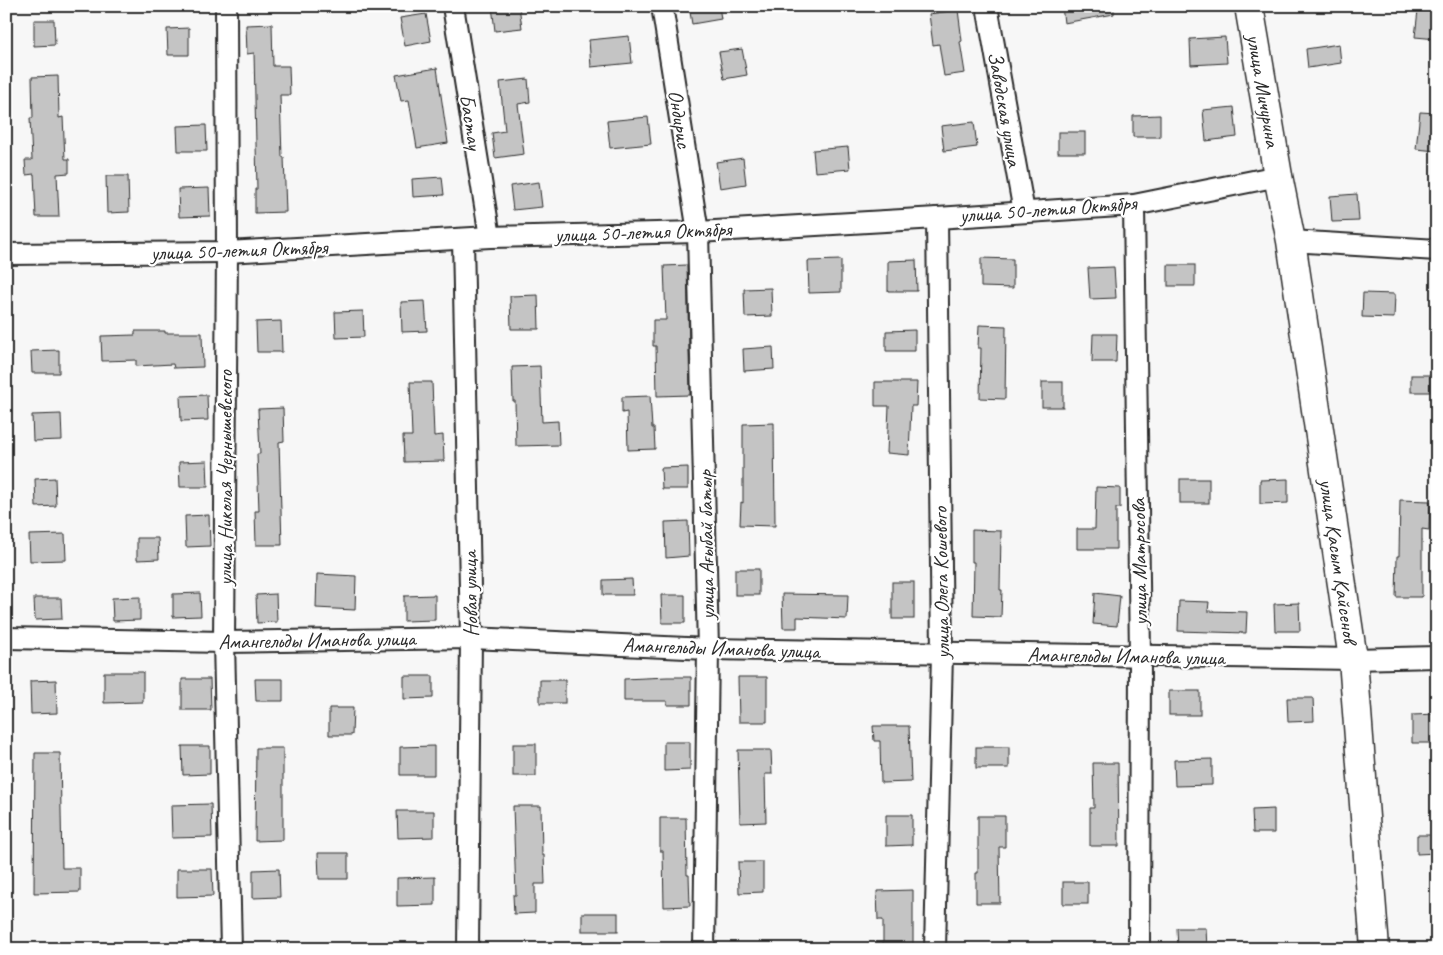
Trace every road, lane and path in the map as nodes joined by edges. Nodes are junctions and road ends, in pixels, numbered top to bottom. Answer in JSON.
{"nodes":[{"id":1,"x":226,"y":6,"type":"edge"},
{"id":2,"x":453,"y":6,"type":"edge"},
{"id":3,"x":662,"y":6,"type":"edge"},
{"id":4,"x":986,"y":6,"type":"edge"},
{"id":5,"x":1249,"y":6,"type":"edge"},
{"id":6,"x":1278,"y":176,"type":"junction"},
{"id":7,"x":1134,"y":205,"type":"junction"},
{"id":8,"x":1024,"y":212,"type":"junction"},
{"id":9,"x":937,"y":218,"type":"junction"},
{"id":10,"x":698,"y":232,"type":"junction"},
{"id":11,"x":490,"y":237,"type":"junction"},
{"id":12,"x":462,"y":239,"type":"junction"},
{"id":13,"x":1291,"y":241,"type":"junction"},
{"id":14,"x":1437,"y":250,"type":"edge"},
{"id":15,"x":227,"y":252,"type":"junction"},
{"id":16,"x":6,"y":254,"type":"edge"},
{"id":17,"x":6,"y":638,"type":"edge"},
{"id":18,"x":471,"y":638,"type":"junction"},
{"id":19,"x":224,"y":642,"type":"junction"},
{"id":20,"x":708,"y":649,"type":"junction"},
{"id":21,"x":942,"y":653,"type":"junction"},
{"id":22,"x":1140,"y":656,"type":"junction"},
{"id":23,"x":1437,"y":657,"type":"edge"},
{"id":24,"x":1353,"y":659,"type":"junction"},
{"id":25,"x":231,"y":949,"type":"edge"},
{"id":26,"x":468,"y":949,"type":"edge"},
{"id":27,"x":704,"y":949,"type":"edge"},
{"id":28,"x":935,"y":949,"type":"edge"},
{"id":29,"x":1139,"y":949,"type":"edge"},
{"id":30,"x":1375,"y":949,"type":"edge"}],
"edges":[{"from":1,"to":15,"type":"street","name":"улица Николая Чернышевского"},
{"from":2,"to":11,"type":"street","name":"Бастау"},
{"from":3,"to":10,"type":"street","name":"Ондирис"},
{"from":4,"to":8,"type":"street","name":"Заводская улица"},
{"from":5,"to":6,"type":"street","name":"улица Мичурина"},
{"from":6,"to":7,"type":"street","name":"улица 50-летия Октября"},
{"from":6,"to":13,"type":"street","name":"улица Қасым Қайсенов"},
{"from":7,"to":8,"type":"street","name":"улица 50-летия Октября"},
{"from":7,"to":22,"type":"street","name":"улица Матросова"},
{"from":8,"to":9,"type":"street","name":"улица 50-летия Октября"},
{"from":9,"to":10,"type":"street","name":"улица 50-летия Октября"},
{"from":9,"to":21,"type":"street","name":"улица Олега Кошевого"},
{"from":10,"to":11,"type":"street","name":"улица 50-летия Октября"},
{"from":10,"to":20,"type":"street","name":"улица Ағыбай батыр"},
{"from":11,"to":12,"type":"street","name":"улица 50-летия Октября"},
{"from":12,"to":15,"type":"street","name":"улица 50-летия Октября"},
{"from":12,"to":18,"type":"street","name":"Новая улица"},
{"from":13,"to":14,"type":"street"},
{"from":13,"to":24,"type":"street","name":"улица Қасым Қайсенов"},
{"from":15,"to":16,"type":"street","name":"улица 50-летия Октября"},
{"from":15,"to":19,"type":"street","name":"улица Николая Чернышевского"},
{"from":17,"to":19,"type":"street","name":"Амангельды Иманова улица"},
{"from":18,"to":19,"type":"street","name":"Амангельды Иманова улица"},
{"from":18,"to":20,"type":"street","name":"Амангельды Иманова улица"},
{"from":18,"to":26,"type":"street","name":"Новая улица"},
{"from":19,"to":25,"type":"street","name":"улица Николая Чернышевского"},
{"from":20,"to":21,"type":"street","name":"Амангельды Иманова улица"},
{"from":20,"to":27,"type":"street","name":"улица Ағыбай батыр"},
{"from":21,"to":22,"type":"street","name":"Амангельды Иманова улица"},
{"from":21,"to":28,"type":"street","name":"улица Олега Кошевого"},
{"from":22,"to":24,"type":"street","name":"Амангельды Иманова улица"},
{"from":22,"to":29,"type":"street","name":"улица Матросова"},
{"from":23,"to":24,"type":"street","name":"Амангельды Иманова улица"},
{"from":24,"to":30,"type":"street","name":"улица Қасым Қайсенов"}]}
